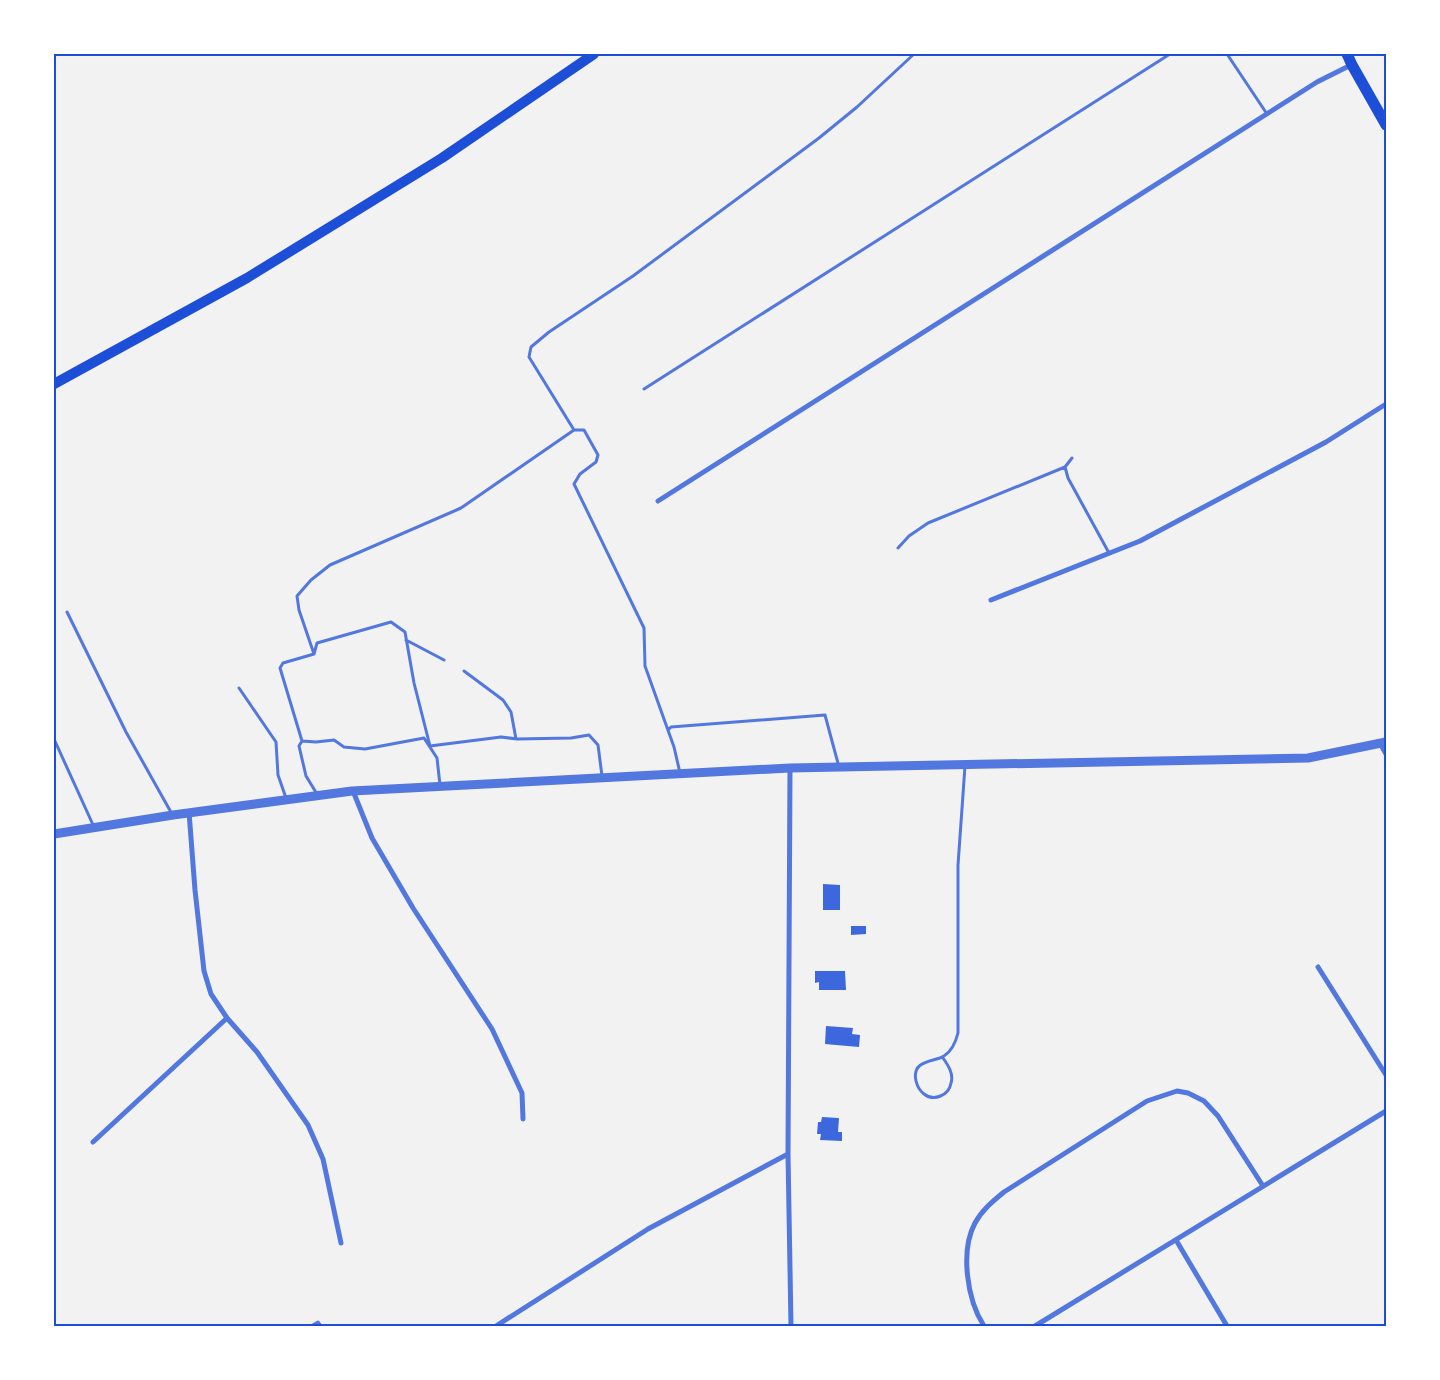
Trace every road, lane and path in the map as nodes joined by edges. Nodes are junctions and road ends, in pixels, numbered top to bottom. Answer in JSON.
{"nodes":[{"id":1,"x":594,"y":54,"type":"edge"},
{"id":2,"x":914,"y":54,"type":"edge"},
{"id":3,"x":1170,"y":54,"type":"edge"},
{"id":4,"x":1227,"y":54,"type":"edge"},
{"id":5,"x":1349,"y":59,"type":"edge"},
{"id":6,"x":1267,"y":114,"type":"junction"},
{"id":7,"x":1386,"y":125,"type":"edge"},
{"id":8,"x":54,"y":384,"type":"edge"},
{"id":9,"x":644,"y":389,"type":"dead end"},
{"id":10,"x":1386,"y":404,"type":"edge"},
{"id":11,"x":574,"y":430,"type":"junction"},
{"id":12,"x":1072,"y":458,"type":"dead end"},
{"id":13,"x":1064,"y":467,"type":"junction"},
{"id":14,"x":658,"y":501,"type":"dead end"},
{"id":15,"x":898,"y":548,"type":"dead end"},
{"id":16,"x":1109,"y":553,"type":"junction"},
{"id":17,"x":991,"y":600,"type":"dead end"},
{"id":18,"x":67,"y":612,"type":"dead end"},
{"id":19,"x":406,"y":640,"type":"junction"},
{"id":20,"x":314,"y":654,"type":"junction"},
{"id":21,"x":444,"y":660,"type":"dead end"},
{"id":22,"x":464,"y":671,"type":"dead end"},
{"id":23,"x":239,"y":688,"type":"dead end"},
{"id":24,"x":668,"y":730,"type":"junction"},
{"id":25,"x":54,"y":739,"type":"edge"},
{"id":26,"x":516,"y":739,"type":"junction"},
{"id":27,"x":302,"y":741,"type":"junction"},
{"id":28,"x":1384,"y":743,"type":"edge"},
{"id":29,"x":430,"y":746,"type":"junction"},
{"id":30,"x":1386,"y":754,"type":"edge"},
{"id":31,"x":965,"y":765,"type":"junction"},
{"id":32,"x":839,"y":767,"type":"junction"},
{"id":33,"x":790,"y":768,"type":"junction"},
{"id":34,"x":680,"y":774,"type":"junction"},
{"id":35,"x":602,"y":778,"type":"junction"},
{"id":36,"x":440,"y":786,"type":"junction"},
{"id":37,"x":352,"y":791,"type":"junction"},
{"id":38,"x":318,"y":794,"type":"junction"},
{"id":39,"x":286,"y":799,"type":"junction"},
{"id":40,"x":189,"y":812,"type":"junction"},
{"id":41,"x":172,"y":815,"type":"junction"},
{"id":42,"x":94,"y":827,"type":"junction"},
{"id":43,"x":54,"y":834,"type":"edge"},
{"id":44,"x":1318,"y":967,"type":"dead end"},
{"id":45,"x":226,"y":1018,"type":"junction"},
{"id":46,"x":943,"y":1058,"type":"junction"},
{"id":47,"x":1386,"y":1075,"type":"edge"},
{"id":48,"x":1386,"y":1111,"type":"edge"},
{"id":49,"x":523,"y":1118,"type":"dead end"},
{"id":50,"x":93,"y":1142,"type":"dead end"},
{"id":51,"x":788,"y":1154,"type":"junction"},
{"id":52,"x":1263,"y":1186,"type":"junction"},
{"id":53,"x":1176,"y":1240,"type":"junction"},
{"id":54,"x":341,"y":1243,"type":"dead end"},
{"id":55,"x":311,"y":1326,"type":"edge"},
{"id":56,"x":321,"y":1326,"type":"edge"},
{"id":57,"x":496,"y":1326,"type":"edge"},
{"id":58,"x":791,"y":1326,"type":"edge"},
{"id":59,"x":984,"y":1326,"type":"edge"},
{"id":60,"x":1035,"y":1326,"type":"edge"},
{"id":61,"x":1227,"y":1326,"type":"edge"}],
"edges":[{"from":1,"to":8,"type":"main road"},
{"from":2,"to":11,"type":"lane"},
{"from":3,"to":9,"type":"lane"},
{"from":4,"to":6,"type":"lane"},
{"from":5,"to":6,"type":"street"},
{"from":5,"to":7,"type":"main road"},
{"from":6,"to":14,"type":"street"},
{"from":10,"to":16,"type":"street"},
{"from":11,"to":20,"type":"lane"},
{"from":11,"to":24,"type":"lane"},
{"from":12,"to":13,"type":"lane"},
{"from":13,"to":15,"type":"lane"},
{"from":13,"to":16,"type":"lane"},
{"from":16,"to":17,"type":"street"},
{"from":18,"to":41,"type":"lane"},
{"from":19,"to":20,"type":"lane"},
{"from":19,"to":21,"type":"lane"},
{"from":19,"to":29,"type":"lane"},
{"from":20,"to":27,"type":"lane"},
{"from":22,"to":26,"type":"lane"},
{"from":23,"to":39,"type":"lane"},
{"from":24,"to":32,"type":"lane"},
{"from":24,"to":34,"type":"lane"},
{"from":25,"to":42,"type":"lane"},
{"from":26,"to":29,"type":"lane"},
{"from":26,"to":35,"type":"lane"},
{"from":27,"to":29,"type":"lane"},
{"from":27,"to":38,"type":"lane"},
{"from":28,"to":30,"type":"street"},
{"from":28,"to":31,"type":"street"},
{"from":29,"to":36,"type":"lane"},
{"from":31,"to":32,"type":"street"},
{"from":31,"to":46,"type":"lane"},
{"from":32,"to":33,"type":"street"},
{"from":33,"to":34,"type":"street"},
{"from":33,"to":51,"type":"street"},
{"from":34,"to":35,"type":"street"},
{"from":35,"to":36,"type":"street"},
{"from":36,"to":37,"type":"street"},
{"from":37,"to":38,"type":"street"},
{"from":37,"to":49,"type":"street"},
{"from":38,"to":39,"type":"street"},
{"from":39,"to":40,"type":"street"},
{"from":40,"to":41,"type":"street"},
{"from":40,"to":45,"type":"street"},
{"from":41,"to":42,"type":"street"},
{"from":42,"to":43,"type":"street"},
{"from":44,"to":47,"type":"street"},
{"from":45,"to":50,"type":"street"},
{"from":45,"to":54,"type":"street"},
{"from":46,"to":46,"type":"lane"},
{"from":48,"to":52,"type":"street"},
{"from":51,"to":57,"type":"street"},
{"from":51,"to":58,"type":"street"},
{"from":52,"to":53,"type":"street"},
{"from":52,"to":59,"type":"street"},
{"from":53,"to":60,"type":"street"},
{"from":53,"to":61,"type":"street"},
{"from":55,"to":56,"type":"lane"}]}
